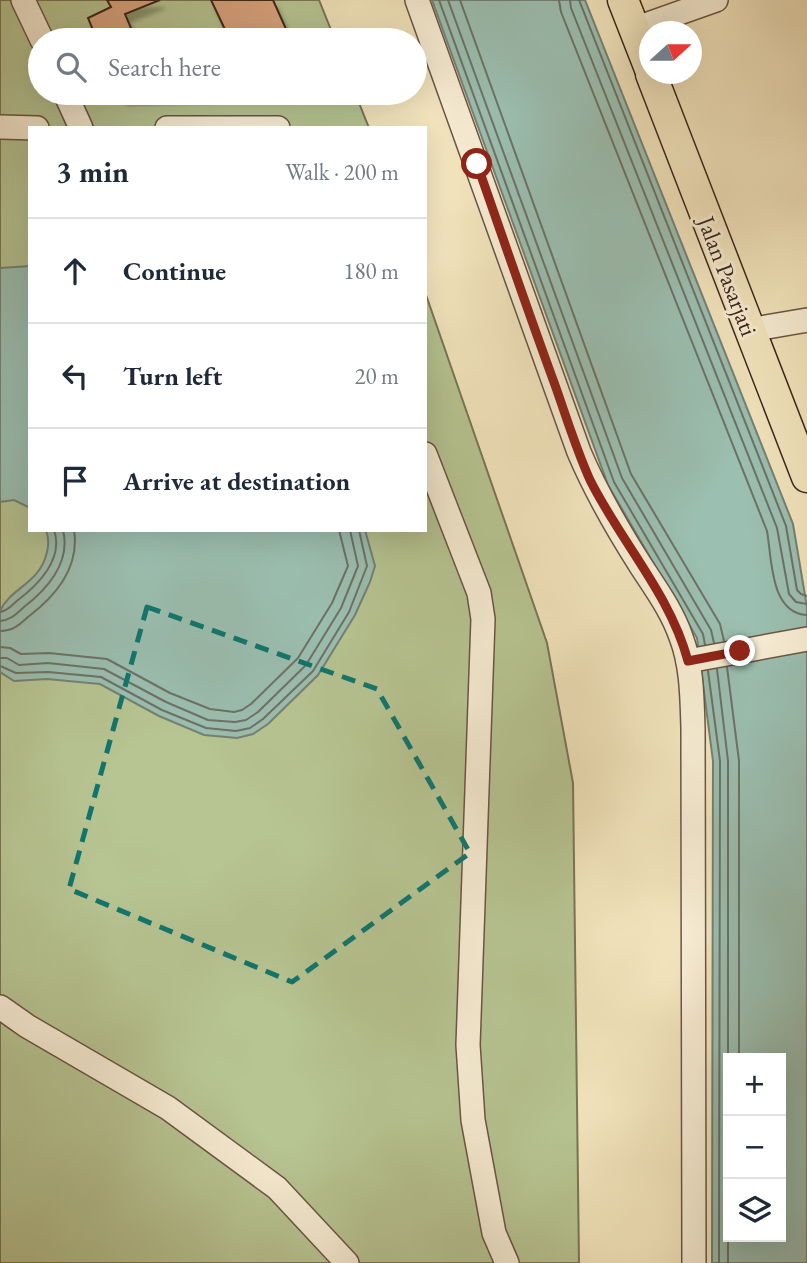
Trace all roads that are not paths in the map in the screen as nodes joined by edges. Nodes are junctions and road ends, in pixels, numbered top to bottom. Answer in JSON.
{"nodes":[{"id":1,"x":23,"y":0,"type":"edge"},
{"id":2,"x":417,"y":0,"type":"edge"},
{"id":3,"x":623,"y":0,"type":"edge"},
{"id":4,"x":716,"y":0,"type":"edge"},
{"id":5,"x":36,"y":28,"type":"edge"},
{"id":6,"x":634,"y":29,"type":"junction"},
{"id":7,"x":639,"y":42,"type":"edge"},
{"id":8,"x":655,"y":84,"type":"edge"},
{"id":9,"x":70,"y":105,"type":"edge"},
{"id":10,"x":80,"y":126,"type":"edge"},
{"id":11,"x":0,"y":127,"type":"edge"},
{"id":12,"x":28,"y":128,"type":"edge"},
{"id":13,"x":807,"y":320,"type":"edge"},
{"id":14,"x":749,"y":330,"type":"junction"},
{"id":15,"x":427,"y":459,"type":"edge"},
{"id":16,"x":807,"y":477,"type":"edge"},
{"id":17,"x":807,"y":639,"type":"edge"},
{"id":18,"x":688,"y":661,"type":"junction"},
{"id":19,"x":0,"y":1007,"type":"edge"},
{"id":20,"x":347,"y":1263,"type":"edge"},
{"id":21,"x":507,"y":1263,"type":"edge"},
{"id":22,"x":694,"y":1263,"type":"edge"}],
"edges":[{"from":1,"to":5,"type":"street"},
{"from":2,"to":18,"type":"street"},
{"from":3,"to":6,"type":"main road","name":"Jalan Pasarjati"},
{"from":4,"to":6,"type":"street"},
{"from":6,"to":7,"type":"main road","name":"Jalan Pasarjati"},
{"from":8,"to":14,"type":"main road","name":"Jalan Pasarjati"},
{"from":9,"to":10,"type":"street"},
{"from":11,"to":12,"type":"street"},
{"from":13,"to":14,"type":"street"},
{"from":14,"to":16,"type":"main road","name":"Jalan Pasarjati"},
{"from":15,"to":21,"type":"street"},
{"from":17,"to":18,"type":"street"},
{"from":18,"to":22,"type":"street"},
{"from":19,"to":20,"type":"street"}]}
